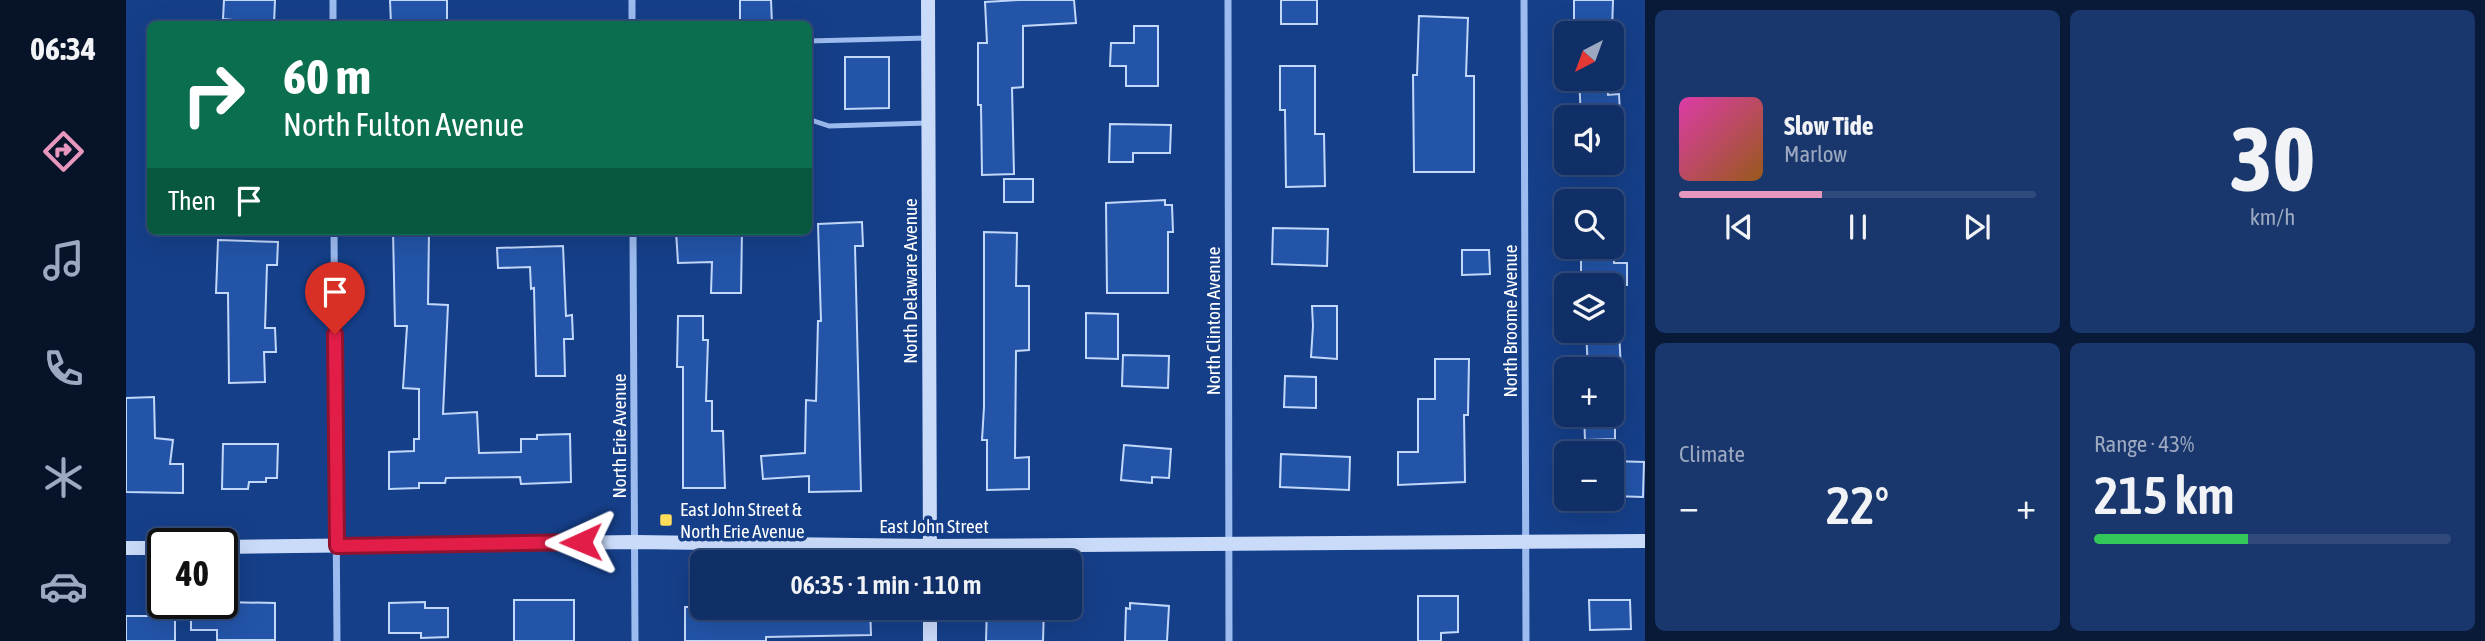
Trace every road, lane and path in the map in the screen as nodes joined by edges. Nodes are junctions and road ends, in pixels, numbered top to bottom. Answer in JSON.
{"nodes":[{"id":1,"x":333,"y":0,"type":"edge"},
{"id":2,"x":632,"y":0,"type":"edge"},
{"id":3,"x":928,"y":0,"type":"edge"},
{"id":4,"x":1228,"y":0,"type":"edge"},
{"id":5,"x":1524,"y":0,"type":"edge"},
{"id":6,"x":333,"y":21,"type":"edge"},
{"id":7,"x":632,"y":21,"type":"edge"},
{"id":8,"x":928,"y":38,"type":"junction"},
{"id":9,"x":812,"y":41,"type":"edge"},
{"id":10,"x":812,"y":121,"type":"edge"},
{"id":11,"x":928,"y":123,"type":"junction"},
{"id":12,"x":334,"y":235,"type":"edge"},
{"id":13,"x":634,"y":235,"type":"edge"},
{"id":14,"x":1527,"y":541,"type":"junction"},
{"id":15,"x":1645,"y":541,"type":"edge"},
{"id":16,"x":635,"y":542,"type":"junction"},
{"id":17,"x":1229,"y":545,"type":"junction"},
{"id":18,"x":337,"y":546,"type":"junction"},
{"id":19,"x":930,"y":546,"type":"junction"},
{"id":20,"x":238,"y":547,"type":"edge"},
{"id":21,"x":126,"y":548,"type":"edge"},
{"id":22,"x":147,"y":548,"type":"edge"},
{"id":23,"x":930,"y":550,"type":"edge"},
{"id":24,"x":930,"y":620,"type":"edge"},
{"id":25,"x":337,"y":641,"type":"edge"},
{"id":26,"x":635,"y":641,"type":"edge"},
{"id":27,"x":930,"y":641,"type":"edge"},
{"id":28,"x":1229,"y":641,"type":"edge"},
{"id":29,"x":1526,"y":641,"type":"edge"}],
"edges":[{"from":1,"to":6,"type":"street"},
{"from":2,"to":7,"type":"street"},
{"from":3,"to":8,"type":"street","name":"North Delaware Avenue"},
{"from":4,"to":17,"type":"street","name":"North Clinton Avenue"},
{"from":5,"to":14,"type":"street","name":"North Broome Avenue"},
{"from":8,"to":9,"type":"lane"},
{"from":8,"to":11,"type":"street","name":"North Delaware Avenue"},
{"from":10,"to":11,"type":"lane"},
{"from":11,"to":19,"type":"street","name":"North Delaware Avenue"},
{"from":12,"to":18,"type":"street"},
{"from":13,"to":16,"type":"street","name":"North Erie Avenue"},
{"from":14,"to":15,"type":"street","name":"East John Street"},
{"from":14,"to":17,"type":"street","name":"East John Street"},
{"from":14,"to":29,"type":"street","name":"North Broome Avenue"},
{"from":16,"to":18,"type":"street","name":"East John Street"},
{"from":16,"to":19,"type":"street","name":"East John Street"},
{"from":16,"to":26,"type":"street","name":"North Erie Avenue"},
{"from":17,"to":19,"type":"street","name":"East John Street"},
{"from":17,"to":28,"type":"street","name":"North Clinton Avenue"},
{"from":18,"to":20,"type":"street","name":"East John Street"},
{"from":18,"to":25,"type":"street"},
{"from":19,"to":23,"type":"street","name":"North Delaware Avenue"},
{"from":21,"to":22,"type":"street"},
{"from":24,"to":27,"type":"street"}]}
